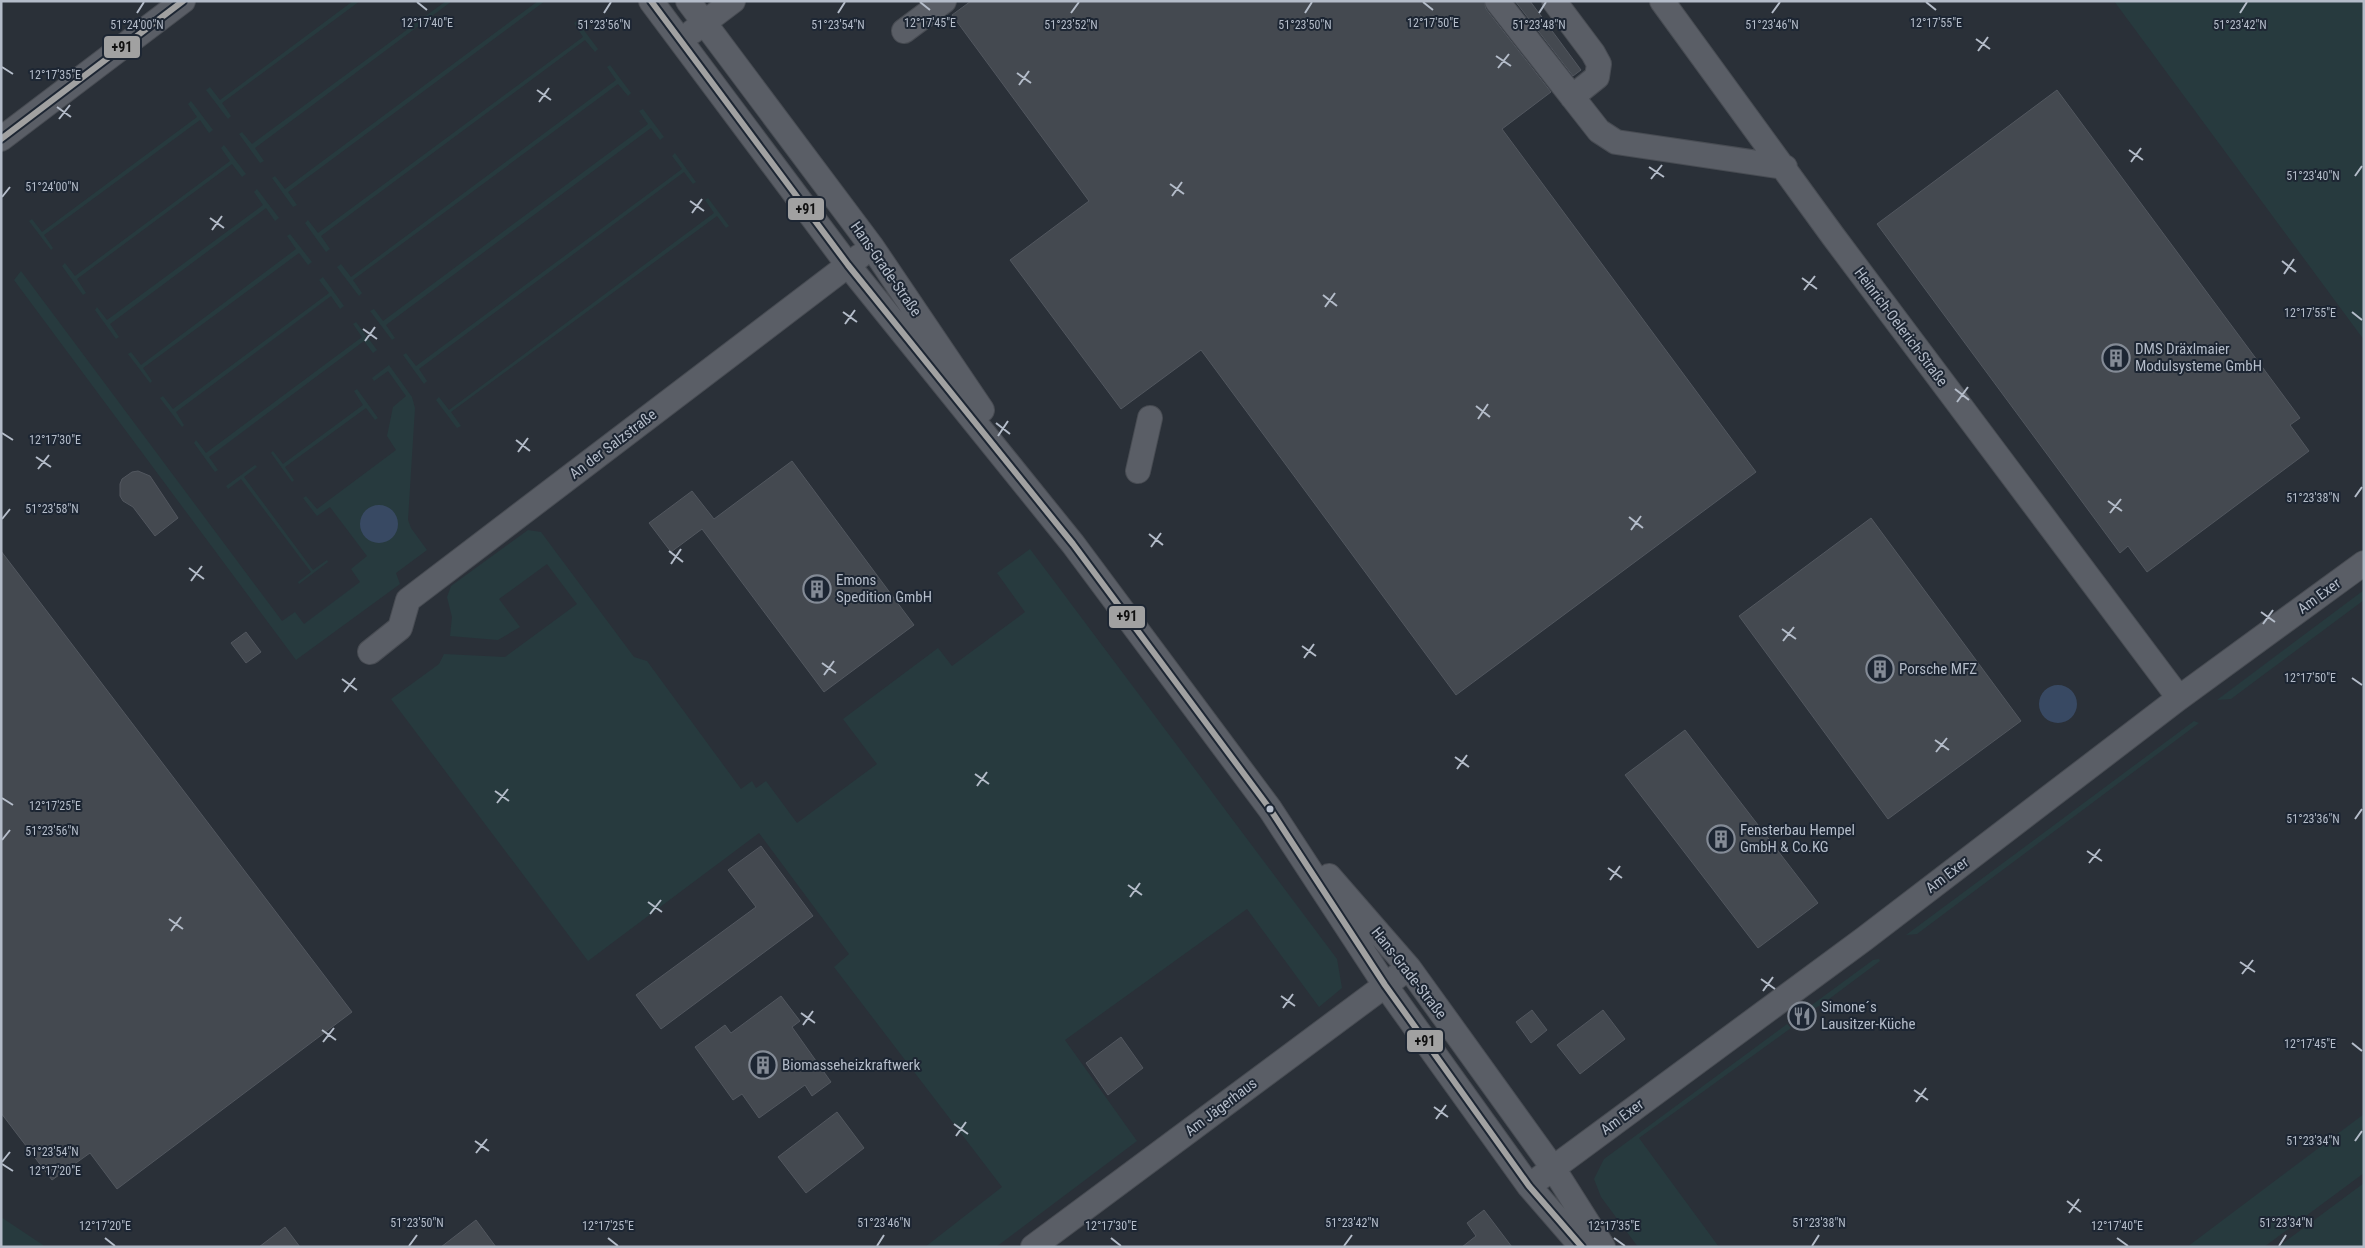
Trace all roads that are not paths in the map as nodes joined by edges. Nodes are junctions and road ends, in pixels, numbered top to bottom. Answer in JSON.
{"nodes":[{"id":1,"x":183,"y":1,"type":"edge"},
{"id":2,"x":651,"y":1,"type":"edge"},
{"id":3,"x":688,"y":1,"type":"edge"},
{"id":4,"x":734,"y":1,"type":"edge"},
{"id":5,"x":944,"y":1,"type":"edge"},
{"id":6,"x":1497,"y":1,"type":"edge"},
{"id":7,"x":1554,"y":1,"type":"edge"},
{"id":8,"x":1662,"y":1,"type":"edge"},
{"id":9,"x":705,"y":23,"type":"junction"},
{"id":10,"x":904,"y":31,"type":"dead end"},
{"id":11,"x":680,"y":40,"type":"junction"},
{"id":12,"x":1572,"y":97,"type":"junction"},
{"id":13,"x":1,"y":139,"type":"edge"},
{"id":14,"x":1785,"y":167,"type":"junction"},
{"id":15,"x":872,"y":247,"type":"junction"},
{"id":16,"x":848,"y":265,"type":"junction"},
{"id":17,"x":1150,"y":418,"type":"dead end"},
{"id":18,"x":1138,"y":471,"type":"dead end"},
{"id":19,"x":1073,"y":544,"type":"junction"},
{"id":20,"x":2364,"y":563,"type":"edge"},
{"id":21,"x":370,"y":652,"type":"dead end"},
{"id":22,"x":2179,"y":698,"type":"junction"},
{"id":23,"x":1270,"y":810,"type":"junction"},
{"id":24,"x":1409,"y":968,"type":"junction"},
{"id":25,"x":1386,"y":985,"type":"junction"},
{"id":26,"x":1553,"y":1168,"type":"junction"},
{"id":27,"x":1529,"y":1186,"type":"junction"},
{"id":28,"x":1033,"y":1247,"type":"edge"},
{"id":29,"x":1582,"y":1247,"type":"edge"},
{"id":30,"x":1604,"y":1247,"type":"edge"}],
"edges":[{"from":1,"to":13,"type":"street"},
{"from":2,"to":11,"type":"street","name":"Hans-Grade-Straße"},
{"from":3,"to":9,"type":"street","name":"Hans-Grade-Straße"},
{"from":4,"to":9,"type":"street"},
{"from":5,"to":10,"type":"street"},
{"from":6,"to":12,"type":"street"},
{"from":7,"to":12,"type":"street"},
{"from":8,"to":14,"type":"street","name":"Heinrich-Oelerich-Straße"},
{"from":9,"to":11,"type":"street"},
{"from":9,"to":15,"type":"street","name":"Hans-Grade-Straße"},
{"from":11,"to":16,"type":"street","name":"Hans-Grade-Straße"},
{"from":12,"to":14,"type":"street"},
{"from":14,"to":22,"type":"street","name":"Heinrich-Oelerich-Straße"},
{"from":15,"to":16,"type":"street","name":"An der Salzstraße"},
{"from":15,"to":19,"type":"street","name":"Hans-Grade-Straße"},
{"from":16,"to":19,"type":"street","name":"Hans-Grade-Straße"},
{"from":16,"to":21,"type":"street","name":"An der Salzstraße"},
{"from":17,"to":18,"type":"street"},
{"from":19,"to":23,"type":"street","name":"Hans-Grade-Straße"},
{"from":20,"to":22,"type":"street","name":"Am Exer"},
{"from":22,"to":26,"type":"street","name":"Am Exer"},
{"from":23,"to":24,"type":"street","name":"Hans-Grade-Straße"},
{"from":23,"to":25,"type":"street","name":"Hans-Grade-Straße"},
{"from":24,"to":25,"type":"street","name":"Am Jägerhaus"},
{"from":24,"to":26,"type":"street","name":"Hans-Grade-Straße"},
{"from":25,"to":27,"type":"street","name":"Hans-Grade-Straße"},
{"from":25,"to":28,"type":"street","name":"Am Jägerhaus"},
{"from":26,"to":27,"type":"street","name":"Am Exer"},
{"from":26,"to":30,"type":"street","name":"Hans-Grade-Straße"},
{"from":27,"to":29,"type":"street","name":"Hans-Grade-Straße"}]}
